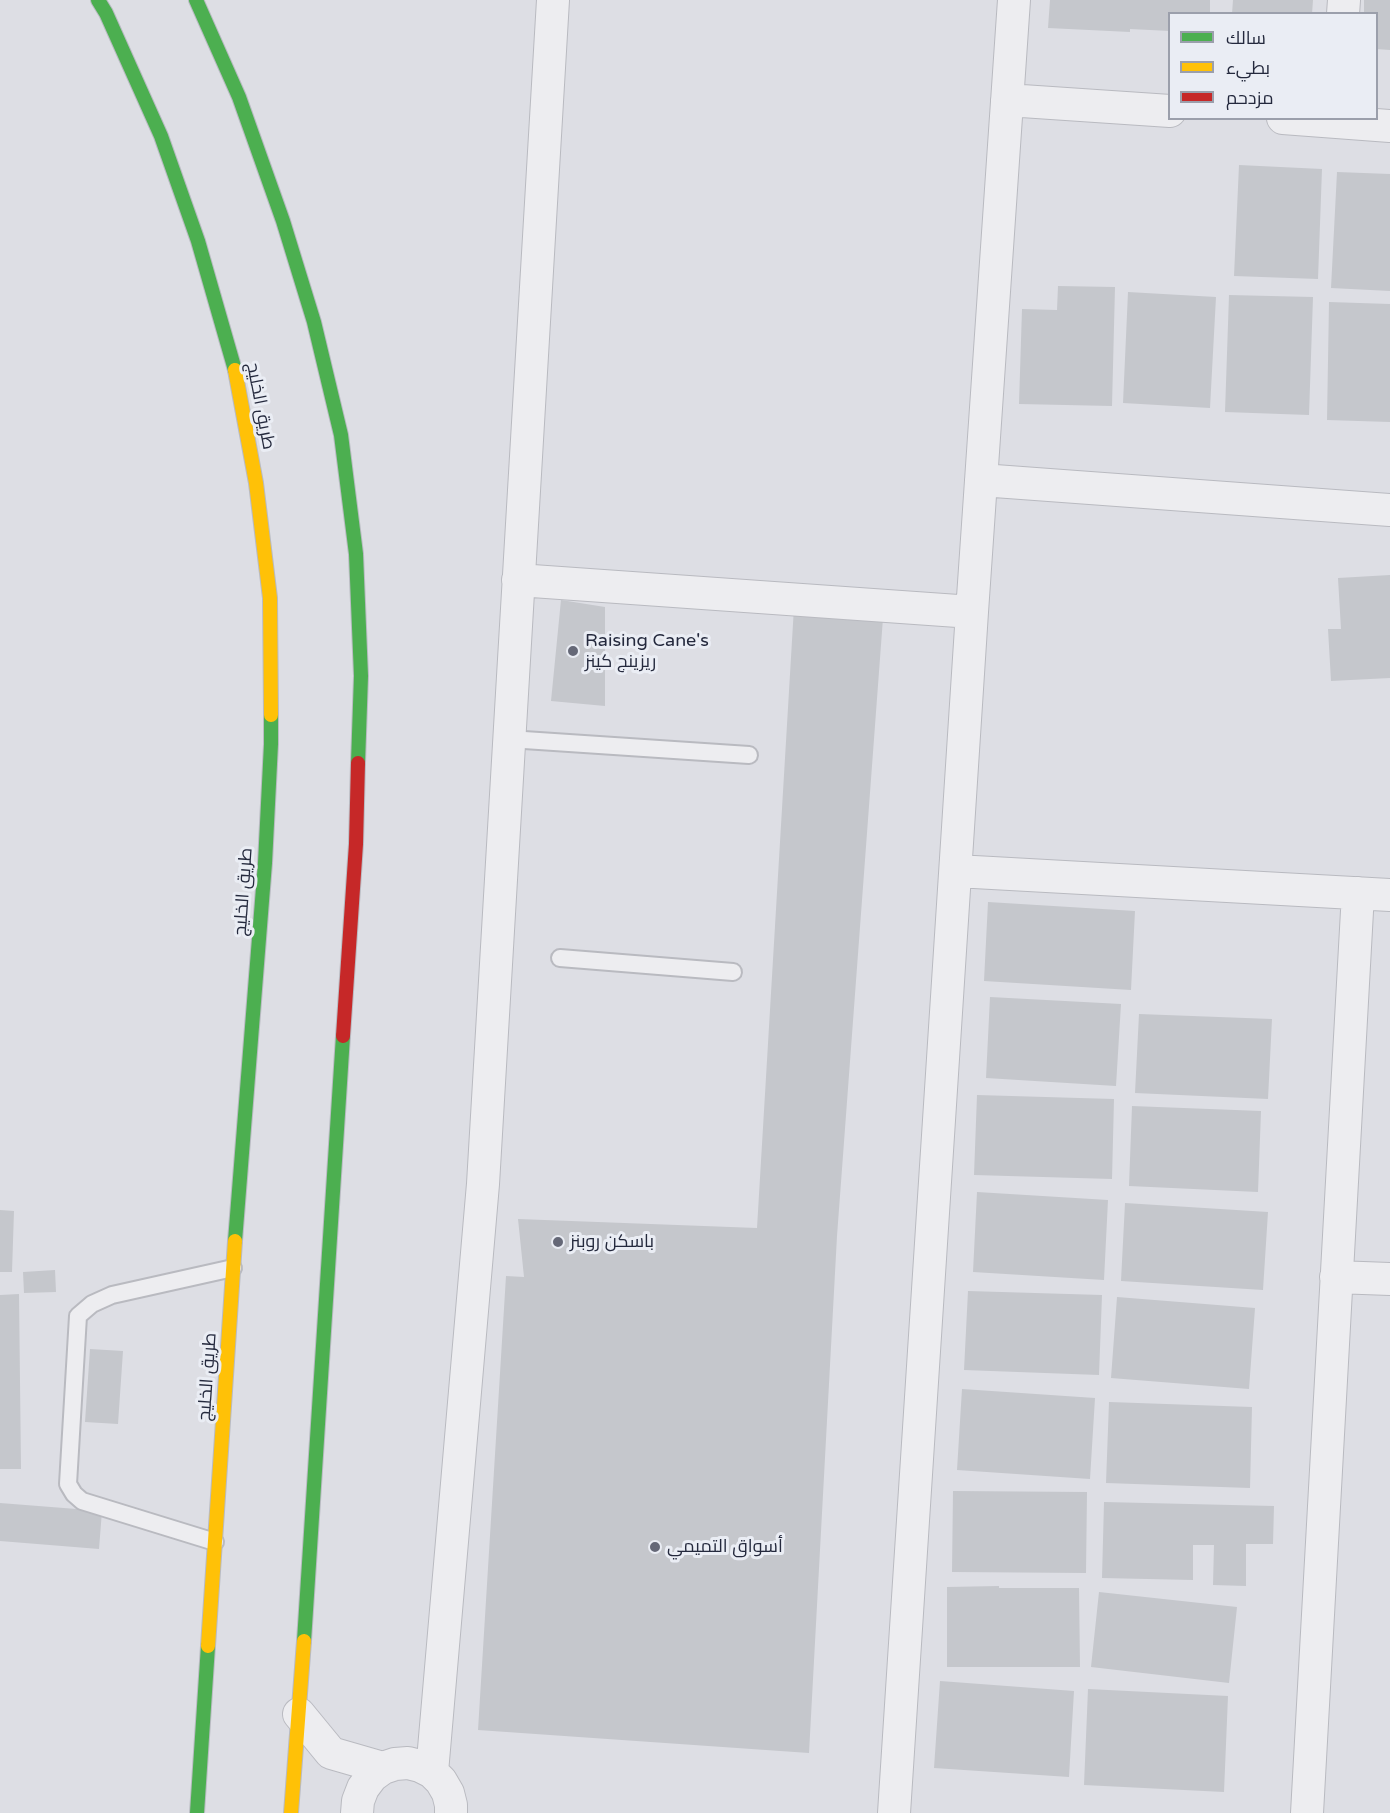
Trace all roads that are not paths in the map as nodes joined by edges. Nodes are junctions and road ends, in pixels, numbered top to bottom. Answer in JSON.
{"nodes":[{"id":1,"x":196,"y":0,"type":"edge"},
{"id":2,"x":553,"y":0,"type":"edge"},
{"id":3,"x":1014,"y":0,"type":"edge"},
{"id":4,"x":102,"y":4,"type":"edge"},
{"id":5,"x":1007,"y":100,"type":"junction"},
{"id":6,"x":1168,"y":111,"type":"edge"},
{"id":7,"x":1336,"y":120,"type":"edge"},
{"id":8,"x":1390,"y":126,"type":"edge"},
{"id":9,"x":981,"y":480,"type":"junction"},
{"id":10,"x":1390,"y":510,"type":"edge"},
{"id":11,"x":518,"y":580,"type":"junction"},
{"id":12,"x":972,"y":612,"type":"junction"},
{"id":13,"x":509,"y":739,"type":"junction"},
{"id":14,"x":749,"y":755,"type":"dead end"},
{"id":15,"x":956,"y":871,"type":"junction"},
{"id":16,"x":1358,"y":893,"type":"junction"},
{"id":17,"x":1390,"y":895,"type":"edge"},
{"id":18,"x":560,"y":958,"type":"dead end"},
{"id":19,"x":733,"y":972,"type":"dead end"},
{"id":20,"x":233,"y":1268,"type":"junction"},
{"id":21,"x":1336,"y":1277,"type":"junction"},
{"id":22,"x":1390,"y":1279,"type":"edge"},
{"id":23,"x":215,"y":1542,"type":"junction"},
{"id":24,"x":299,"y":1714,"type":"junction"},
{"id":25,"x":383,"y":1768,"type":"junction"},
{"id":26,"x":432,"y":1772,"type":"junction"},
{"id":27,"x":197,"y":1813,"type":"edge"},
{"id":28,"x":291,"y":1813,"type":"edge"},
{"id":29,"x":357,"y":1813,"type":"edge"},
{"id":30,"x":451,"y":1813,"type":"edge"},
{"id":31,"x":894,"y":1813,"type":"edge"},
{"id":32,"x":1307,"y":1813,"type":"edge"}],
"edges":[{"from":1,"to":24,"type":"main road"},
{"from":2,"to":11,"type":"street"},
{"from":3,"to":5,"type":"street"},
{"from":4,"to":20,"type":"main road","name":"طريق الخليج"},
{"from":5,"to":6,"type":"street"},
{"from":5,"to":9,"type":"street"},
{"from":7,"to":8,"type":"street"},
{"from":9,"to":10,"type":"street"},
{"from":9,"to":12,"type":"street"},
{"from":11,"to":12,"type":"street"},
{"from":11,"to":13,"type":"street"},
{"from":12,"to":15,"type":"street"},
{"from":13,"to":14,"type":"lane"},
{"from":13,"to":26,"type":"street"},
{"from":15,"to":16,"type":"street"},
{"from":15,"to":31,"type":"street"},
{"from":16,"to":17,"type":"street"},
{"from":16,"to":21,"type":"street"},
{"from":18,"to":19,"type":"lane"},
{"from":20,"to":23,"type":"main road","name":"طريق الخليج"},
{"from":20,"to":23,"type":"lane"},
{"from":21,"to":22,"type":"street"},
{"from":21,"to":32,"type":"street"},
{"from":23,"to":27,"type":"main road","name":"طريق الخليج"},
{"from":24,"to":25,"type":"street"},
{"from":24,"to":28,"type":"main road"},
{"from":25,"to":26,"type":"street"},
{"from":25,"to":29,"type":"street"},
{"from":26,"to":30,"type":"street"}]}
